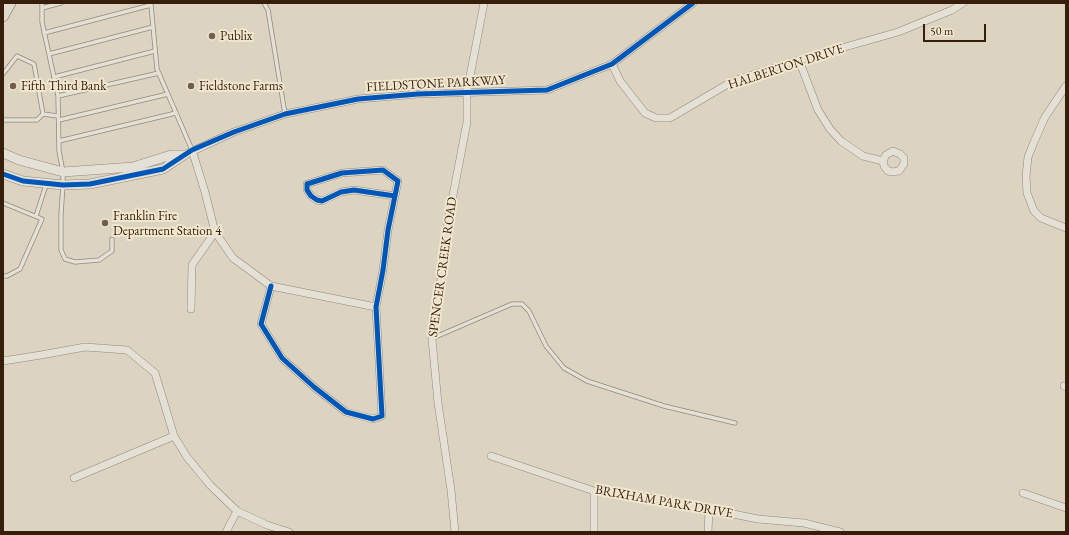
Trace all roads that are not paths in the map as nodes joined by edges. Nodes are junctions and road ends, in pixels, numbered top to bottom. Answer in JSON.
{"nodes":[{"id":1,"x":10,"y":3,"type":"edge"},
{"id":2,"x":42,"y":3,"type":"edge"},
{"id":3,"x":61,"y":3,"type":"edge"},
{"id":4,"x":264,"y":3,"type":"edge"},
{"id":5,"x":484,"y":3,"type":"edge"},
{"id":6,"x":693,"y":3,"type":"edge"},
{"id":7,"x":963,"y":3,"type":"edge"},
{"id":8,"x":151,"y":4,"type":"edge"},
{"id":9,"x":42,"y":8,"type":"junction"},
{"id":10,"x":3,"y":16,"type":"edge"},
{"id":11,"x":153,"y":28,"type":"junction"},
{"id":12,"x":44,"y":33,"type":"junction"},
{"id":13,"x":155,"y":51,"type":"junction"},
{"id":14,"x":49,"y":54,"type":"junction"},
{"id":15,"x":799,"y":60,"type":"junction"},
{"id":16,"x":612,"y":64,"type":"junction"},
{"id":17,"x":159,"y":73,"type":"junction"},
{"id":18,"x":3,"y":74,"type":"edge"},
{"id":19,"x":54,"y":77,"type":"junction"},
{"id":20,"x":1066,"y":86,"type":"edge"},
{"id":21,"x":468,"y":92,"type":"junction"},
{"id":22,"x":168,"y":94,"type":"junction"},
{"id":23,"x":58,"y":96,"type":"junction"},
{"id":24,"x":176,"y":113,"type":"junction"},
{"id":25,"x":43,"y":114,"type":"junction"},
{"id":26,"x":285,"y":114,"type":"junction"},
{"id":27,"x":58,"y":118,"type":"junction"},
{"id":28,"x":3,"y":120,"type":"edge"},
{"id":29,"x":59,"y":142,"type":"junction"},
{"id":30,"x":188,"y":152,"type":"junction"},
{"id":31,"x":3,"y":153,"type":"edge"},
{"id":32,"x":883,"y":161,"type":"dead end"},
{"id":33,"x":63,"y":172,"type":"junction"},
{"id":34,"x":3,"y":174,"type":"edge"},
{"id":35,"x":47,"y":184,"type":"junction"},
{"id":36,"x":63,"y":185,"type":"junction"},
{"id":37,"x":395,"y":196,"type":"junction"},
{"id":38,"x":3,"y":203,"type":"edge"},
{"id":39,"x":36,"y":216,"type":"junction"},
{"id":40,"x":1066,"y":228,"type":"edge"},
{"id":41,"x":215,"y":232,"type":"junction"},
{"id":42,"x":112,"y":239,"type":"dead end"},
{"id":43,"x":3,"y":276,"type":"edge"},
{"id":44,"x":271,"y":286,"type":"junction"},
{"id":45,"x":376,"y":306,"type":"junction"},
{"id":46,"x":191,"y":309,"type":"dead end"},
{"id":47,"x":432,"y":339,"type":"junction"},
{"id":48,"x":3,"y":361,"type":"edge"},
{"id":49,"x":735,"y":423,"type":"dead end"},
{"id":50,"x":174,"y":436,"type":"junction"},
{"id":51,"x":492,"y":456,"type":"dead end"},
{"id":52,"x":74,"y":478,"type":"dead end"},
{"id":53,"x":594,"y":491,"type":"junction"},
{"id":54,"x":1023,"y":493,"type":"dead end"},
{"id":55,"x":1066,"y":508,"type":"edge"},
{"id":56,"x":709,"y":509,"type":"junction"},
{"id":57,"x":237,"y":511,"type":"junction"},
{"id":58,"x":226,"y":532,"type":"edge"},
{"id":59,"x":289,"y":532,"type":"edge"},
{"id":60,"x":455,"y":532,"type":"edge"},
{"id":61,"x":594,"y":532,"type":"edge"},
{"id":62,"x":708,"y":532,"type":"edge"},
{"id":63,"x":840,"y":532,"type":"edge"}],
"edges":[{"from":1,"to":10,"type":"main road"},
{"from":2,"to":9,"type":"lane"},
{"from":3,"to":9,"type":"lane"},
{"from":4,"to":26,"type":"lane"},
{"from":5,"to":21,"type":"street","name":"SPENCER CREEK ROAD"},
{"from":6,"to":16,"type":"street","name":"FIELDSTONE PARKWAY"},
{"from":7,"to":15,"type":"street","name":"HALBERTON DRIVE"},
{"from":8,"to":11,"type":"lane"},
{"from":8,"to":12,"type":"lane"},
{"from":9,"to":12,"type":"lane"},
{"from":11,"to":13,"type":"lane"},
{"from":11,"to":14,"type":"lane"},
{"from":12,"to":14,"type":"lane"},
{"from":13,"to":17,"type":"lane"},
{"from":13,"to":19,"type":"lane"},
{"from":14,"to":19,"type":"lane"},
{"from":15,"to":16,"type":"street","name":"HALBERTON DRIVE"},
{"from":15,"to":32,"type":"street"},
{"from":16,"to":21,"type":"street","name":"FIELDSTONE PARKWAY"},
{"from":17,"to":22,"type":"lane"},
{"from":17,"to":23,"type":"lane"},
{"from":18,"to":25,"type":"lane"},
{"from":19,"to":23,"type":"lane"},
{"from":20,"to":40,"type":"street"},
{"from":21,"to":26,"type":"street","name":"FIELDSTONE PARKWAY"},
{"from":21,"to":47,"type":"street","name":"SPENCER CREEK ROAD"},
{"from":22,"to":24,"type":"lane"},
{"from":22,"to":27,"type":"lane"},
{"from":23,"to":27,"type":"lane"},
{"from":24,"to":29,"type":"lane"},
{"from":24,"to":30,"type":"lane"},
{"from":25,"to":27,"type":"lane"},
{"from":25,"to":28,"type":"lane"},
{"from":26,"to":30,"type":"street","name":"FIELDSTONE PARKWAY"},
{"from":27,"to":29,"type":"lane"},
{"from":29,"to":33,"type":"lane"},
{"from":30,"to":33,"type":"street","name":"FIELDSTONE PARKWAY"},
{"from":30,"to":36,"type":"street","name":"FIELDSTONE PARKWAY"},
{"from":30,"to":41,"type":"street"},
{"from":31,"to":33,"type":"street","name":"FIELDSTONE PARKWAY"},
{"from":33,"to":36,"type":"lane"},
{"from":34,"to":35,"type":"street","name":"FIELDSTONE PARKWAY"},
{"from":35,"to":36,"type":"street","name":"FIELDSTONE PARKWAY"},
{"from":35,"to":39,"type":"lane"},
{"from":36,"to":42,"type":"lane"},
{"from":37,"to":37,"type":"street"},
{"from":37,"to":45,"type":"street"},
{"from":38,"to":39,"type":"lane"},
{"from":39,"to":43,"type":"lane"},
{"from":41,"to":44,"type":"street"},
{"from":41,"to":46,"type":"street"},
{"from":44,"to":45,"type":"street"},
{"from":44,"to":45,"type":"street"},
{"from":47,"to":49,"type":"lane"},
{"from":47,"to":60,"type":"street","name":"SPENCER CREEK ROAD"},
{"from":48,"to":50,"type":"street"},
{"from":50,"to":52,"type":"street"},
{"from":50,"to":57,"type":"street"},
{"from":51,"to":53,"type":"street","name":"BRIXHAM PARK DRIVE"},
{"from":53,"to":56,"type":"street","name":"BRIXHAM PARK DRIVE"},
{"from":53,"to":61,"type":"street"},
{"from":54,"to":55,"type":"street"},
{"from":56,"to":62,"type":"street"},
{"from":56,"to":63,"type":"street","name":"BRIXHAM PARK DRIVE"},
{"from":57,"to":58,"type":"street"},
{"from":57,"to":59,"type":"street"}]}
